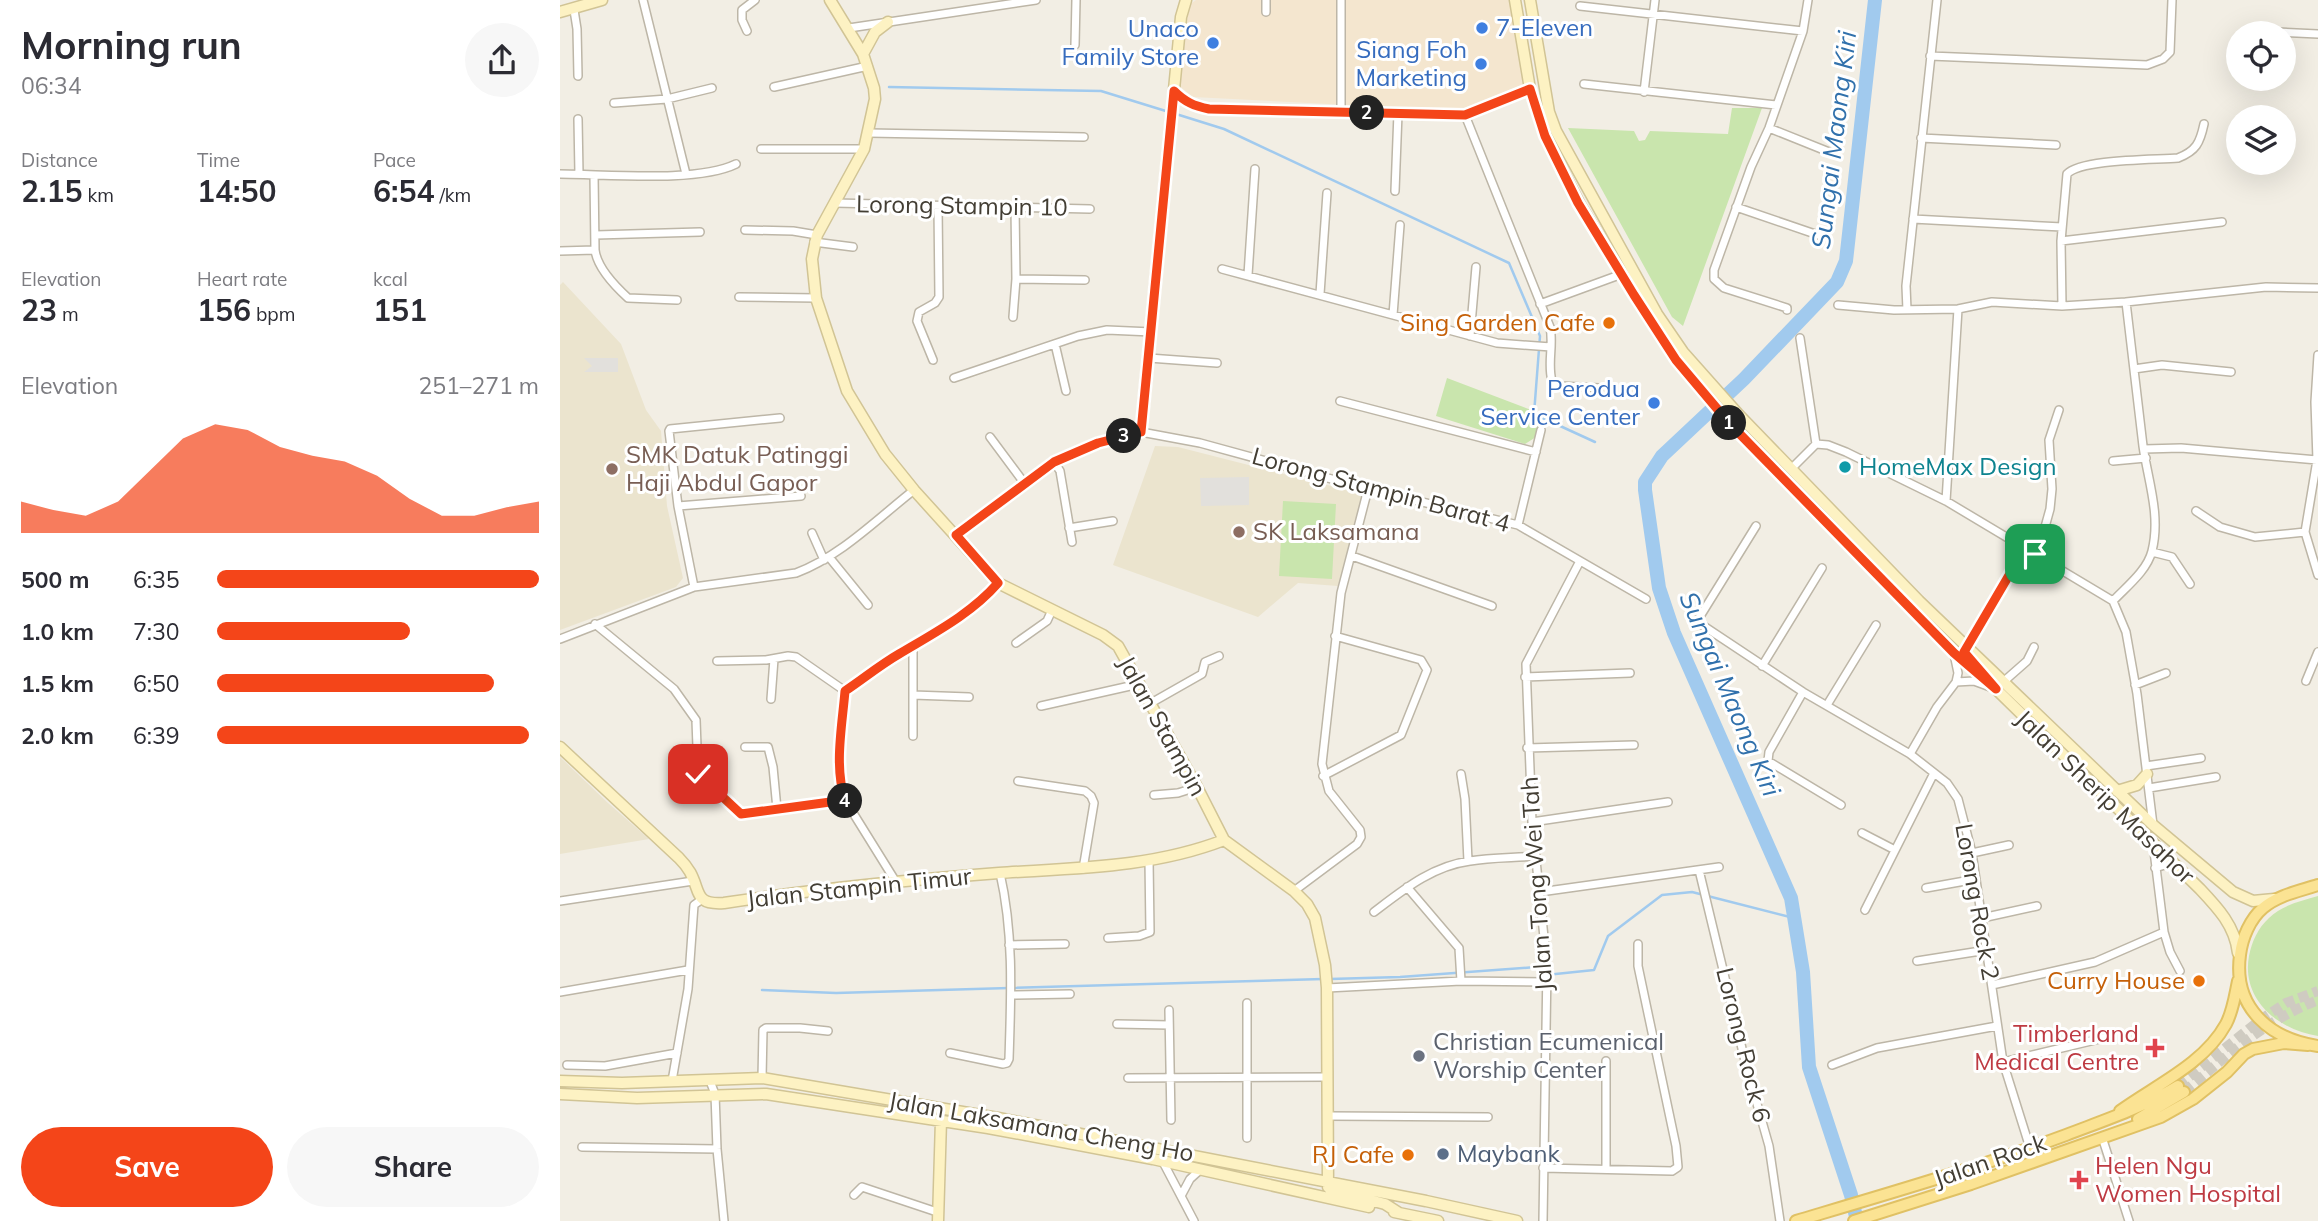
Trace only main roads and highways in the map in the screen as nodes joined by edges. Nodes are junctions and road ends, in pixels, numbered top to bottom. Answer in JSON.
{"nodes":[{"id":1,"x":602,"y":0,"type":"edge"},
{"id":2,"x":830,"y":0,"type":"edge"},
{"id":3,"x":1184,"y":0,"type":"edge"},
{"id":4,"x":1515,"y":0,"type":"edge"},
{"id":5,"x":1534,"y":1,"type":"edge"},
{"id":6,"x":560,"y":12,"type":"edge"},
{"id":7,"x":888,"y":22,"type":"road end"},
{"id":8,"x":863,"y":54,"type":"junction"},
{"id":9,"x":956,"y":535,"type":"junction"},
{"id":10,"x":1999,"y":686,"type":"junction"},
{"id":11,"x":560,"y":747,"type":"edge"},
{"id":12,"x":2146,"y":770,"type":"road end"},
{"id":13,"x":2117,"y":791,"type":"junction"},
{"id":14,"x":1224,"y":841,"type":"junction"},
{"id":15,"x":2318,"y":886,"type":"edge"},
{"id":16,"x":2278,"y":898,"type":"junction"},
{"id":17,"x":2239,"y":959,"type":"junction"},
{"id":18,"x":2239,"y":975,"type":"junction"},
{"id":19,"x":2315,"y":1046,"type":"edge"},
{"id":20,"x":560,"y":1081,"type":"edge"},
{"id":21,"x":560,"y":1094,"type":"edge"},
{"id":22,"x":2110,"y":1118,"type":"junction"},
{"id":23,"x":941,"y":1120,"type":"junction"},
{"id":24,"x":2102,"y":1137,"type":"junction"},
{"id":25,"x":1328,"y":1181,"type":"junction"},
{"id":26,"x":1399,"y":1213,"type":"junction"},
{"id":27,"x":938,"y":1217,"type":"edge"},
{"id":28,"x":1415,"y":1219,"type":"edge"},
{"id":29,"x":1438,"y":1221,"type":"edge"},
{"id":30,"x":1517,"y":1221,"type":"edge"},
{"id":31,"x":1796,"y":1221,"type":"edge"},
{"id":32,"x":1854,"y":1221,"type":"edge"}],
"edges":[{"from":1,"to":6,"type":"main road"},
{"from":2,"to":8,"type":"main road","name":"Jalan Stampin"},
{"from":3,"to":9,"type":"main road"},
{"from":4,"to":10,"type":"main road","name":"Jalan Sherip Masahor"},
{"from":5,"to":10,"type":"main road"},
{"from":7,"to":8,"type":"main road"},
{"from":8,"to":9,"type":"main road","name":"Jalan Stampin"},
{"from":9,"to":14,"type":"main road","name":"Jalan Stampin"},
{"from":10,"to":13,"type":"main road","name":"Jalan Sherip Masahor"},
{"from":10,"to":17,"type":"main road","name":"Jalan Sherip Masahor"},
{"from":11,"to":14,"type":"main road","name":"Jalan Stampin Timur"},
{"from":12,"to":13,"type":"main road"},
{"from":13,"to":16,"type":"main road","name":"Jalan Sherip Masahor"},
{"from":14,"to":25,"type":"main road","name":"Jalan Stampin"},
{"from":15,"to":16,"type":"main road"},
{"from":16,"to":17,"type":"main road"},
{"from":17,"to":18,"type":"main road"},
{"from":18,"to":19,"type":"main road"},
{"from":18,"to":22,"type":"main road"},
{"from":19,"to":24,"type":"main road","name":"Jalan Rock"},
{"from":20,"to":25,"type":"main road","name":"Jalan Laksamana Cheng Ho"},
{"from":21,"to":23,"type":"main road","name":"Jalan Laksamana Cheng Ho"},
{"from":22,"to":24,"type":"main road","name":"Jalan Rock"},
{"from":22,"to":31,"type":"main road","name":"Jalan Rock"},
{"from":23,"to":26,"type":"main road","name":"Jalan Laksamana Cheng Ho"},
{"from":23,"to":27,"type":"main road"},
{"from":24,"to":32,"type":"main road","name":"Jalan Rock"},
{"from":25,"to":26,"type":"main road"},
{"from":25,"to":30,"type":"main road","name":"Jalan Laksamana Cheng Ho"},
{"from":26,"to":28,"type":"main road","name":"Jalan Laksamana Cheng Ho"},
{"from":28,"to":29,"type":"main road","name":"Jalan Laksamana Cheng Ho"}]}
